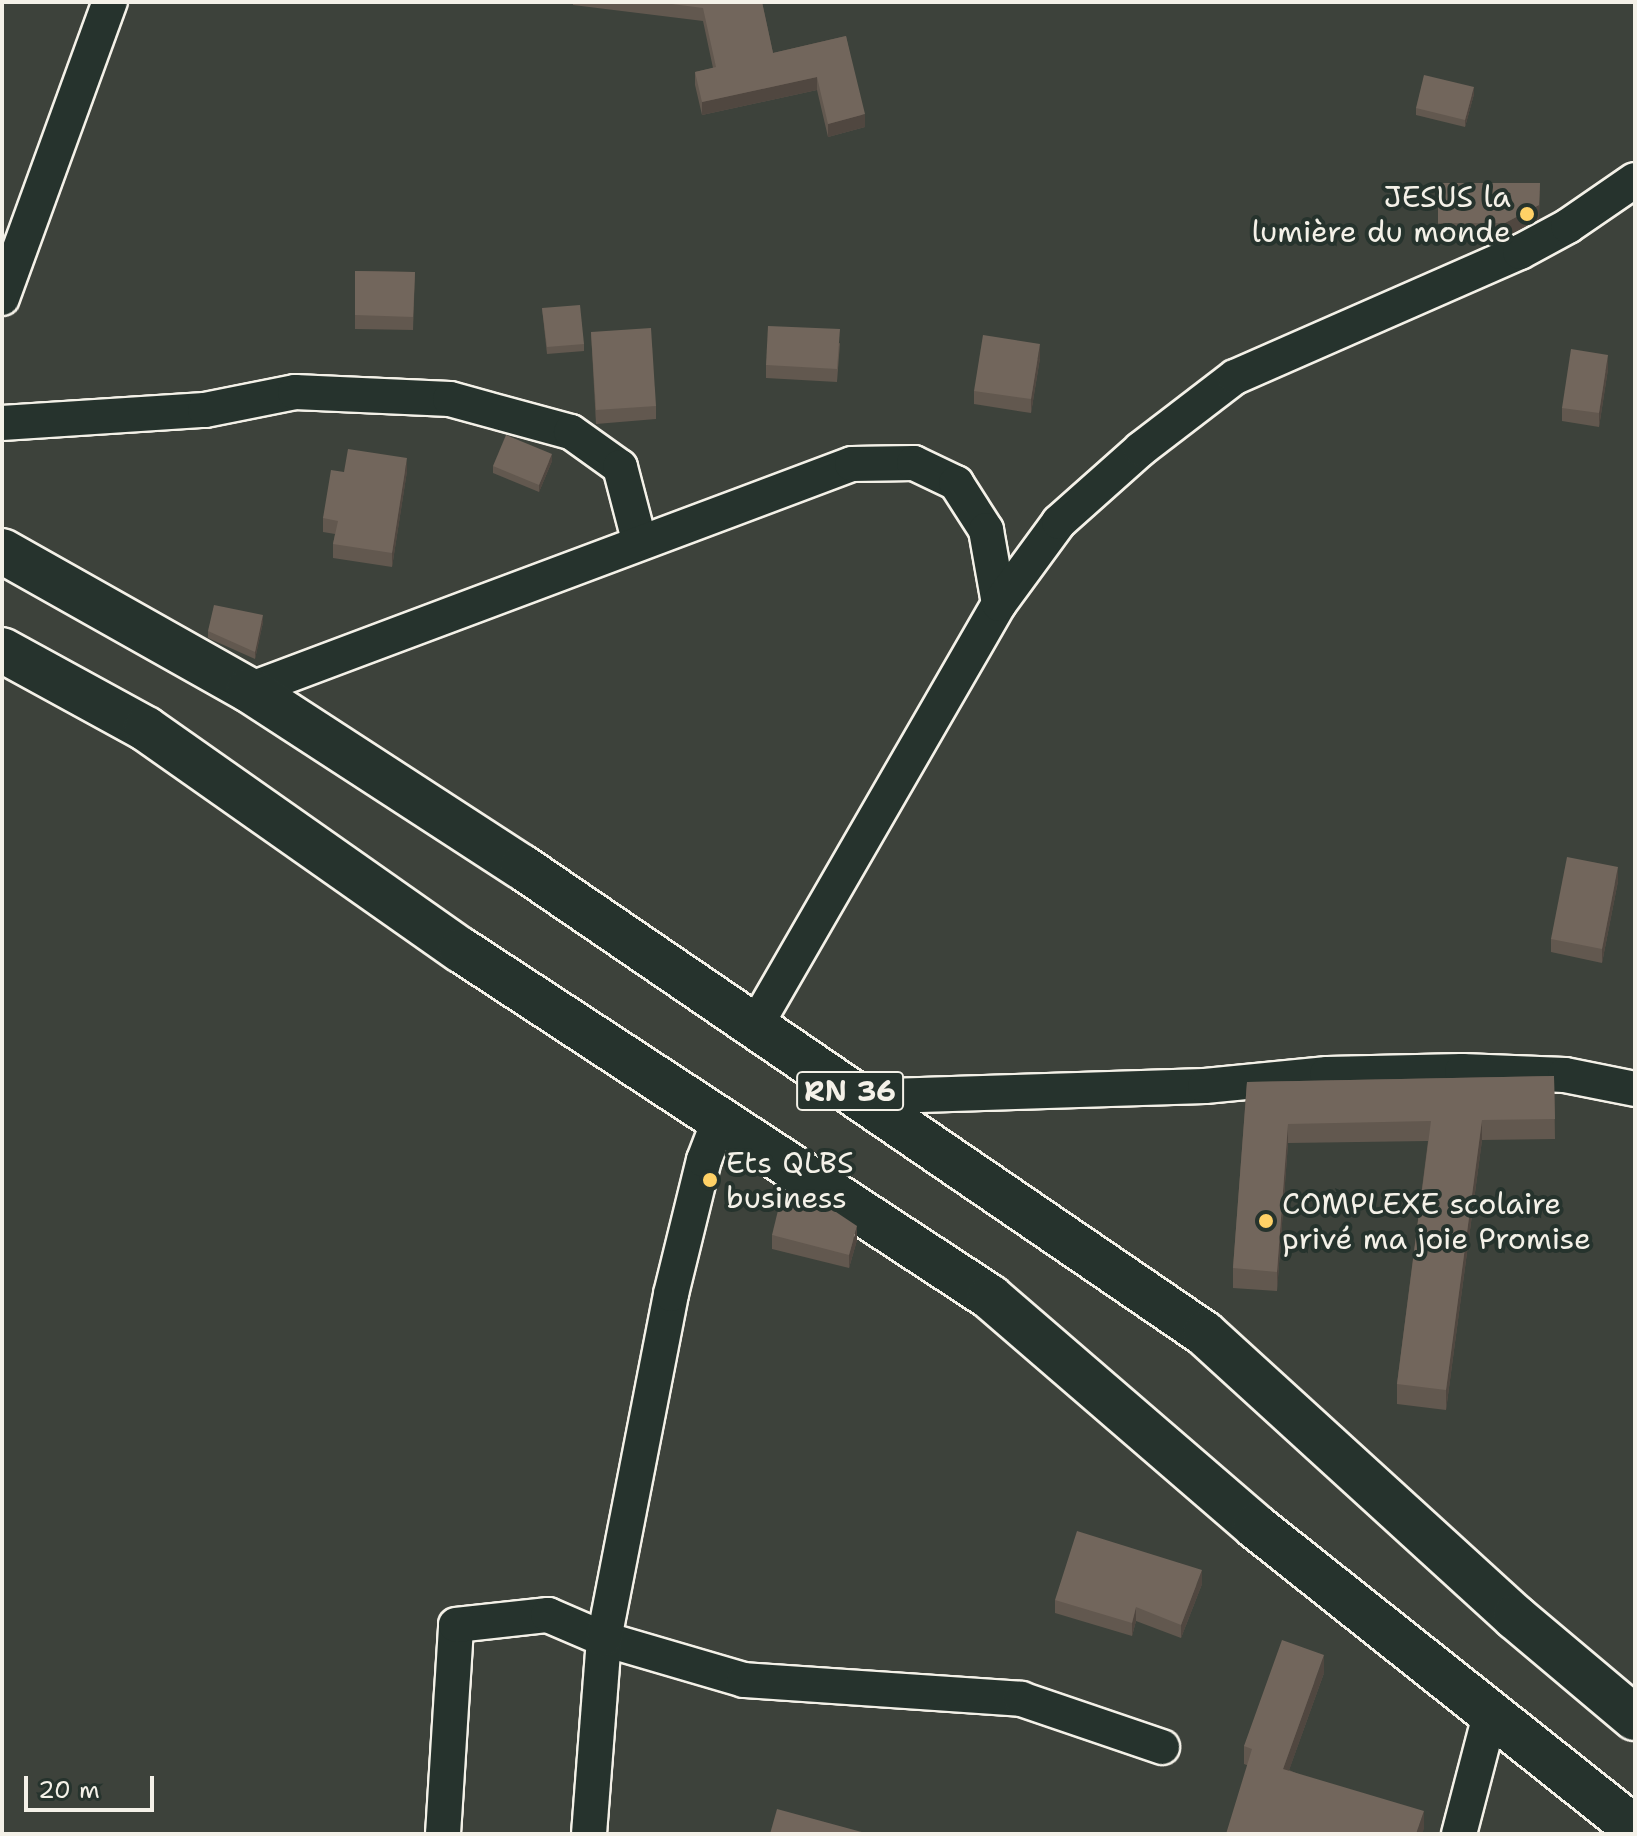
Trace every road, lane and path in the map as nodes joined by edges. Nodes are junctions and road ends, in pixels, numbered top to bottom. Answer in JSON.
{"nodes":[{"id":1,"x":110,"y":2,"type":"edge"},
{"id":2,"x":1635,"y":180,"type":"edge"},
{"id":3,"x":2,"y":298,"type":"edge"},
{"id":4,"x":2,"y":423,"type":"edge"},
{"id":5,"x":639,"y":540,"type":"junction"},
{"id":6,"x":2,"y":551,"type":"edge"},
{"id":7,"x":999,"y":604,"type":"junction"},
{"id":8,"x":2,"y":650,"type":"edge"},
{"id":9,"x":249,"y":690,"type":"junction"},
{"id":10,"x":757,"y":1023,"type":"junction"},
{"id":11,"x":1635,"y":1089,"type":"edge"},
{"id":12,"x":857,"y":1097,"type":"junction"},
{"id":13,"x":719,"y":1121,"type":"junction"},
{"id":14,"x":604,"y":1639,"type":"junction"},
{"id":15,"x":1490,"y":1715,"type":"junction"},
{"id":16,"x":1635,"y":1718,"type":"edge"},
{"id":17,"x":1162,"y":1747,"type":"dead end"},
{"id":18,"x":1635,"y":1828,"type":"edge"},
{"id":19,"x":443,"y":1834,"type":"edge"},
{"id":20,"x":589,"y":1834,"type":"edge"},
{"id":21,"x":1459,"y":1834,"type":"edge"}],
"edges":[{"from":1,"to":3,"type":"street"},
{"from":2,"to":7,"type":"street"},
{"from":4,"to":5,"type":"street"},
{"from":5,"to":7,"type":"street"},
{"from":5,"to":9,"type":"street"},
{"from":6,"to":9,"type":"main road","number":"RN 36"},
{"from":7,"to":10,"type":"street"},
{"from":8,"to":13,"type":"main road"},
{"from":9,"to":10,"type":"main road","number":"RN 36"},
{"from":10,"to":12,"type":"main road","number":"RN 36"},
{"from":11,"to":12,"type":"street"},
{"from":12,"to":16,"type":"main road","number":"RN 36"},
{"from":13,"to":14,"type":"street"},
{"from":13,"to":15,"type":"main road"},
{"from":14,"to":17,"type":"street"},
{"from":14,"to":19,"type":"street"},
{"from":14,"to":20,"type":"street"},
{"from":15,"to":18,"type":"main road"},
{"from":15,"to":21,"type":"street"}]}
